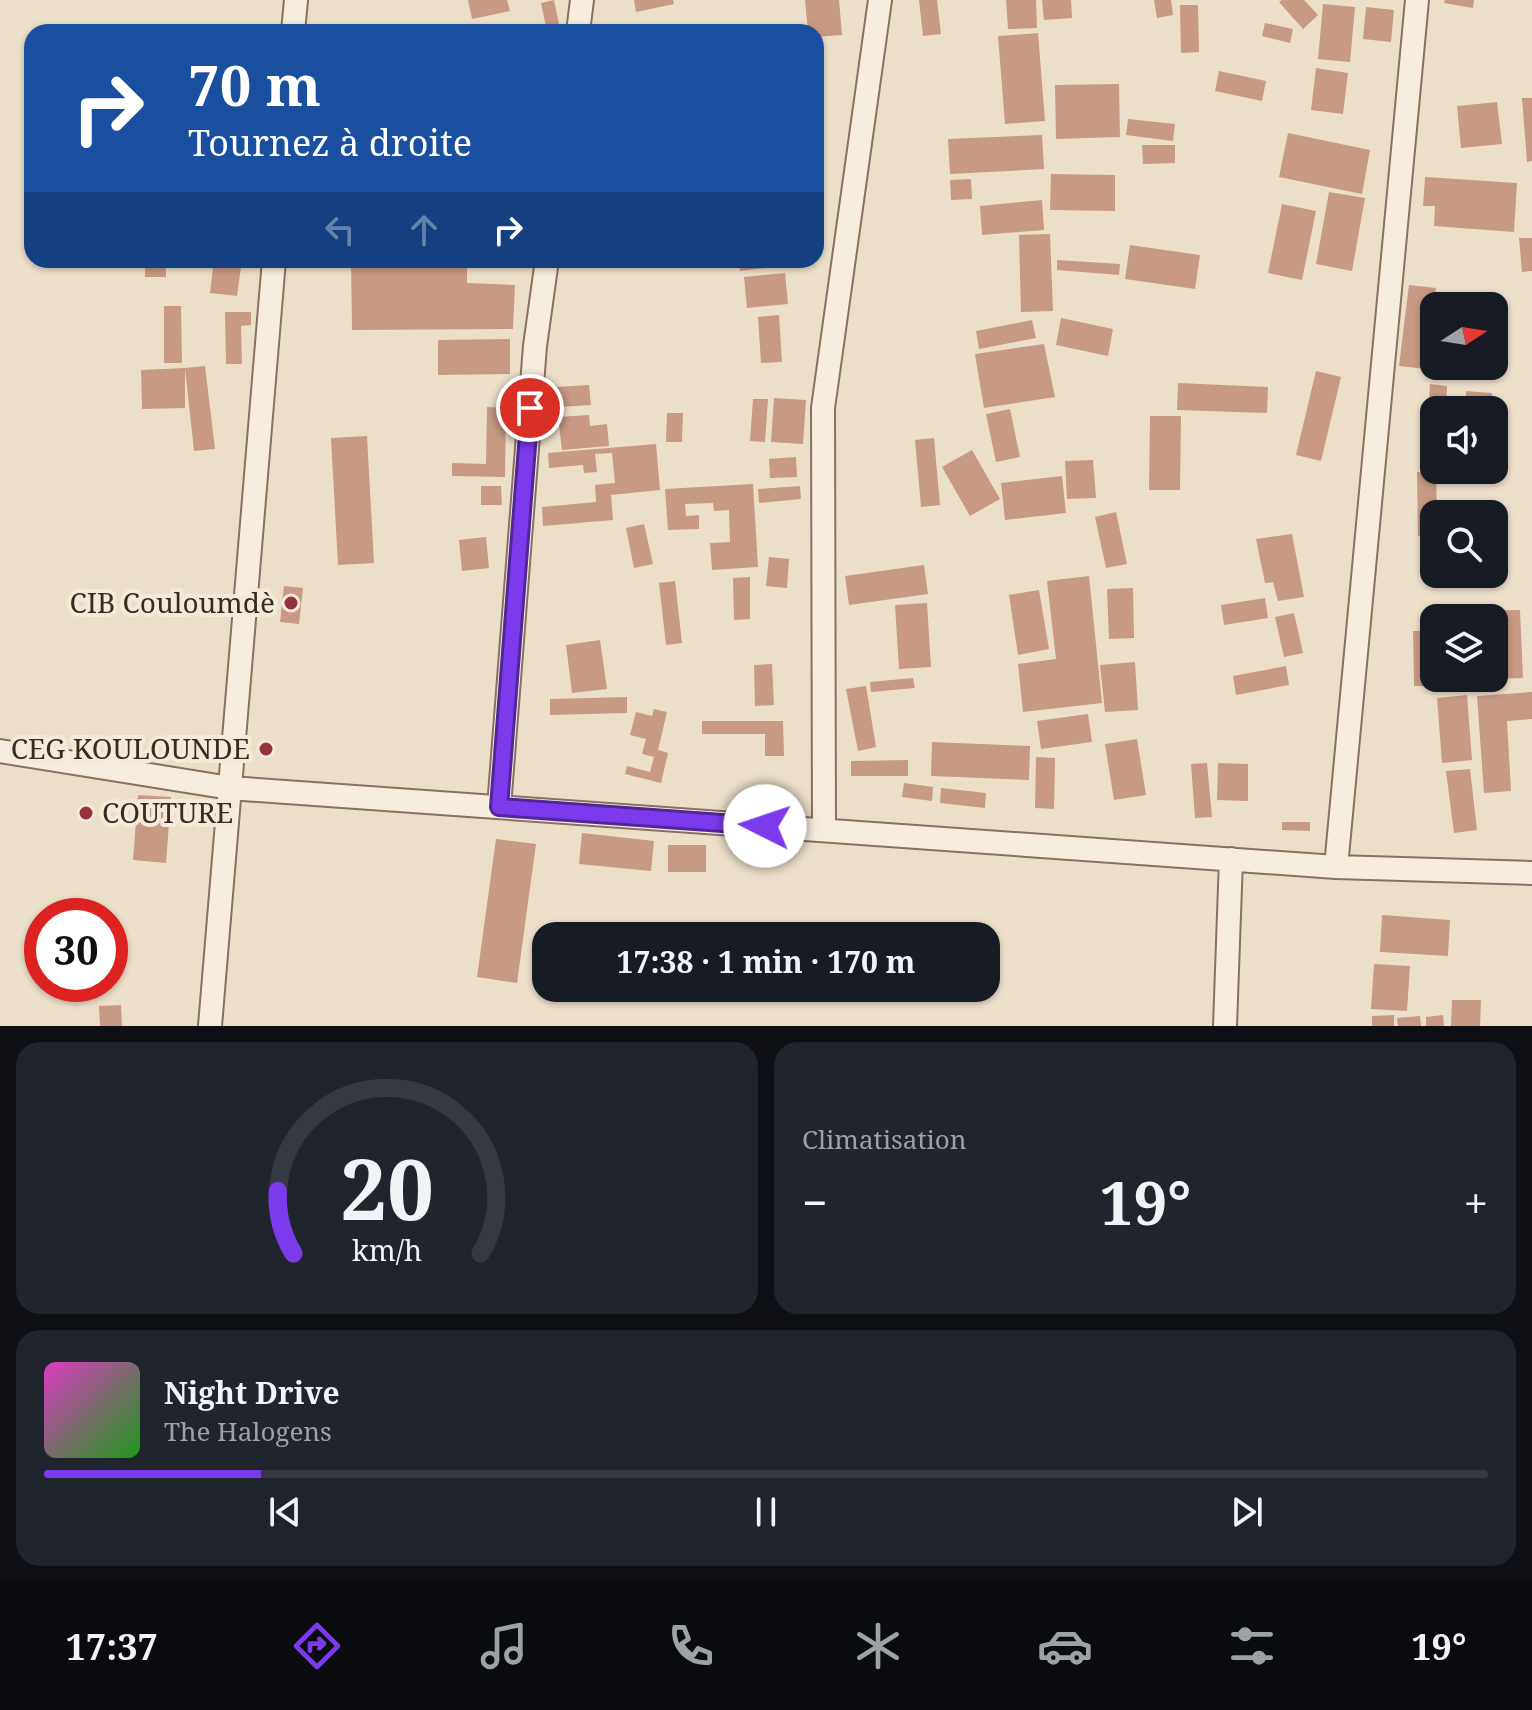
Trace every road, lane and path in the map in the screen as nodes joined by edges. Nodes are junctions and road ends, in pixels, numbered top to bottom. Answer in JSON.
{"nodes":[{"id":1,"x":296,"y":0,"type":"edge"},
{"id":2,"x":582,"y":0,"type":"edge"},
{"id":3,"x":880,"y":0,"type":"edge"},
{"id":4,"x":1417,"y":0,"type":"edge"},
{"id":5,"x":294,"y":24,"type":"edge"},
{"id":6,"x":579,"y":24,"type":"edge"},
{"id":7,"x":273,"y":268,"type":"edge"},
{"id":8,"x":546,"y":268,"type":"edge"},
{"id":9,"x":0,"y":751,"type":"edge"},
{"id":10,"x":230,"y":788,"type":"junction"},
{"id":11,"x":499,"y":807,"type":"junction"},
{"id":12,"x":824,"y":830,"type":"junction"},
{"id":13,"x":1231,"y":859,"type":"junction"},
{"id":14,"x":1336,"y":867,"type":"junction"},
{"id":15,"x":1532,"y":873,"type":"edge"},
{"id":16,"x":210,"y":1026,"type":"edge"},
{"id":17,"x":1225,"y":1026,"type":"edge"}],
"edges":[{"from":1,"to":5,"type":"street"},
{"from":2,"to":6,"type":"street"},
{"from":3,"to":12,"type":"street"},
{"from":4,"to":14,"type":"street"},
{"from":7,"to":10,"type":"street"},
{"from":8,"to":11,"type":"street"},
{"from":9,"to":10,"type":"street"},
{"from":10,"to":11,"type":"street"},
{"from":10,"to":16,"type":"street"},
{"from":11,"to":12,"type":"street"},
{"from":12,"to":13,"type":"street"},
{"from":13,"to":14,"type":"street"},
{"from":13,"to":17,"type":"street"},
{"from":14,"to":15,"type":"street"}]}
